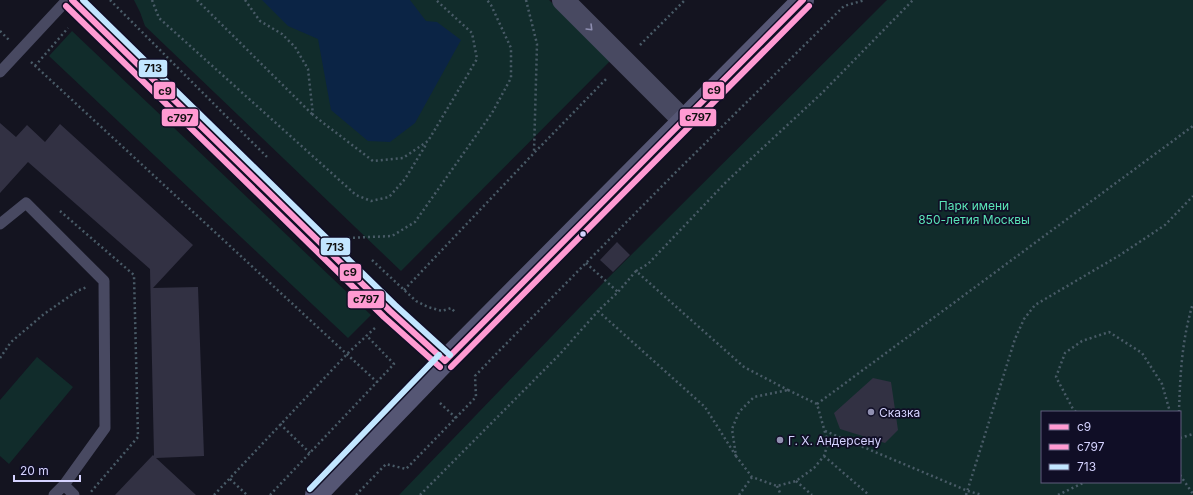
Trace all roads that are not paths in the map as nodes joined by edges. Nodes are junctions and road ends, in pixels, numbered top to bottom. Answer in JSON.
{"nodes":[{"id":1,"x":563,"y":0,"type":"edge"},
{"id":2,"x":803,"y":0,"type":"edge"},
{"id":3,"x":74,"y":4,"type":"edge"},
{"id":4,"x":0,"y":72,"type":"edge"},
{"id":5,"x":684,"y":121,"type":"junction"},
{"id":6,"x":0,"y":224,"type":"edge"},
{"id":7,"x":445,"y":361,"type":"junction"},
{"id":8,"x":64,"y":485,"type":"junction"},
{"id":9,"x":54,"y":495,"type":"edge"},
{"id":10,"x":74,"y":495,"type":"edge"},
{"id":11,"x":316,"y":495,"type":"edge"}],
"edges":[{"from":1,"to":5,"type":"street","one_way":true},
{"from":2,"to":5,"type":"main road"},
{"from":3,"to":4,"type":"lane"},
{"from":3,"to":7,"type":"street"},
{"from":5,"to":7,"type":"main road"},
{"from":6,"to":8,"type":"lane"},
{"from":7,"to":11,"type":"main road"},
{"from":8,"to":9,"type":"lane"},
{"from":8,"to":10,"type":"lane"}]}
